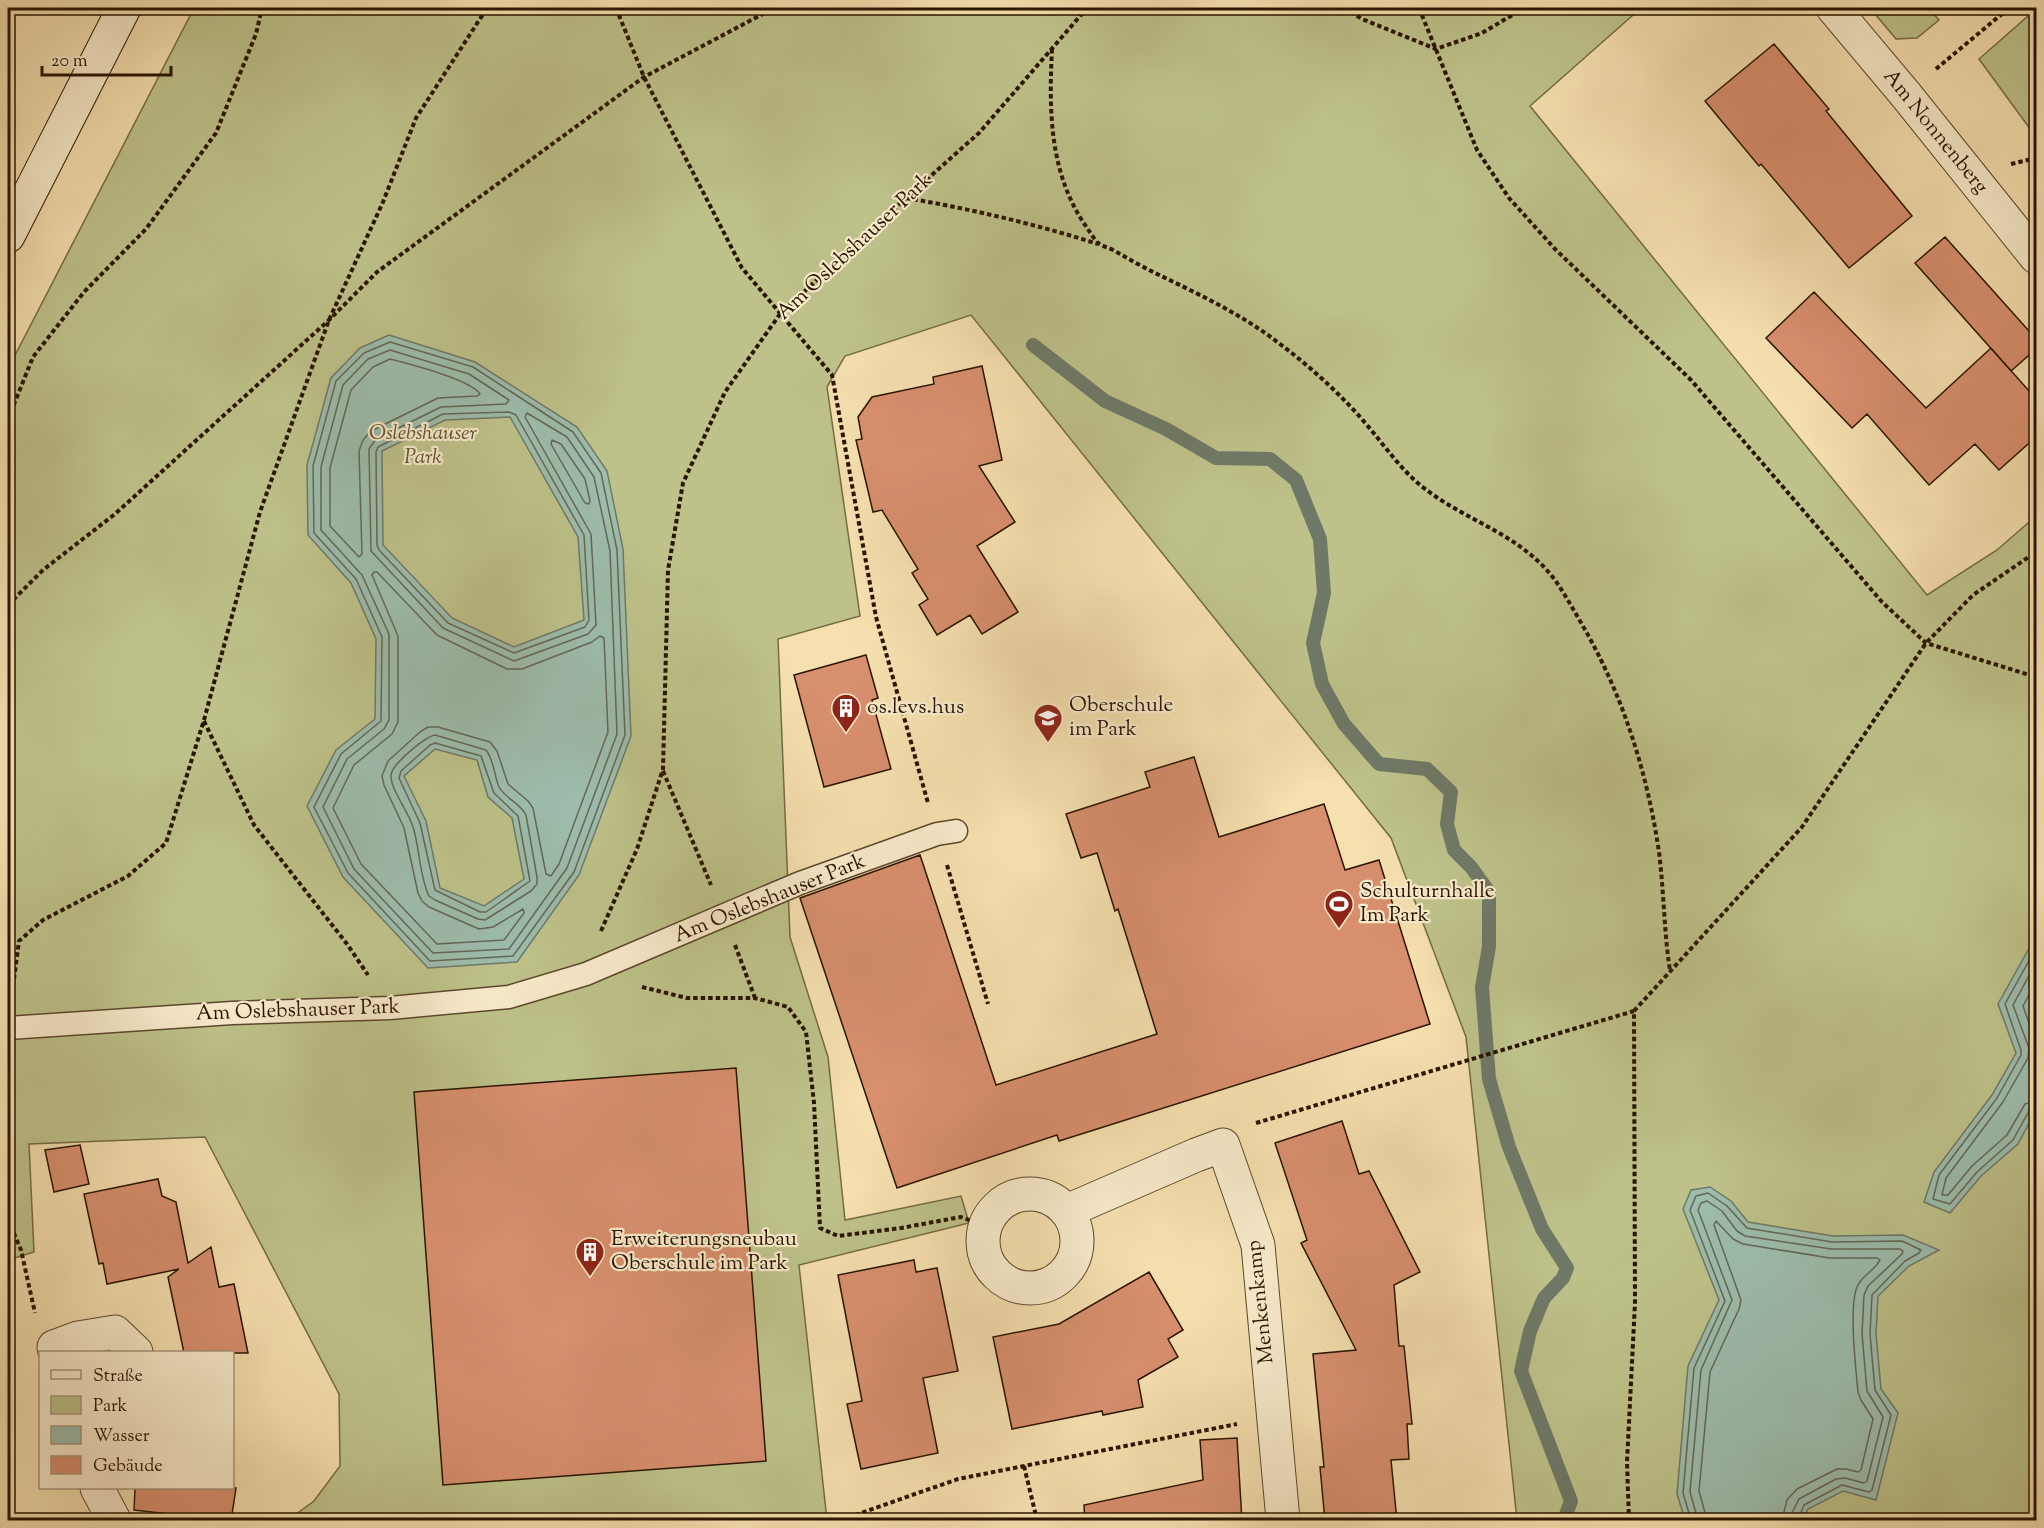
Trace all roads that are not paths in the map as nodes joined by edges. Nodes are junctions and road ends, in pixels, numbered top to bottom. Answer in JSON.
{"nodes":[{"id":1,"x":124,"y":8,"type":"edge"},
{"id":2,"x":1833,"y":8,"type":"edge"},
{"id":3,"x":8,"y":236,"type":"edge"},
{"id":4,"x":2037,"y":257,"type":"edge"},
{"id":5,"x":947,"y":833,"type":"road end"},
{"id":6,"x":8,"y":1028,"type":"edge"},
{"id":7,"x":1067,"y":1211,"type":"junction"},
{"id":8,"x":55,"y":1350,"type":"edge"},
{"id":9,"x":134,"y":1351,"type":"edge"},
{"id":10,"x":98,"y":1489,"type":"edge"},
{"id":11,"x":114,"y":1521,"type":"edge"},
{"id":12,"x":1284,"y":1521,"type":"edge"}],
"edges":[{"from":1,"to":3,"type":"street"},
{"from":2,"to":4,"type":"street","name":"Am Nonnenberg"},
{"from":5,"to":6,"type":"lane","name":"Am Oslebshauser Park"},
{"from":7,"to":7,"type":"street"},
{"from":7,"to":12,"type":"street","name":"Menkenkamp"},
{"from":8,"to":9,"type":"street"},
{"from":10,"to":11,"type":"street"}]}
